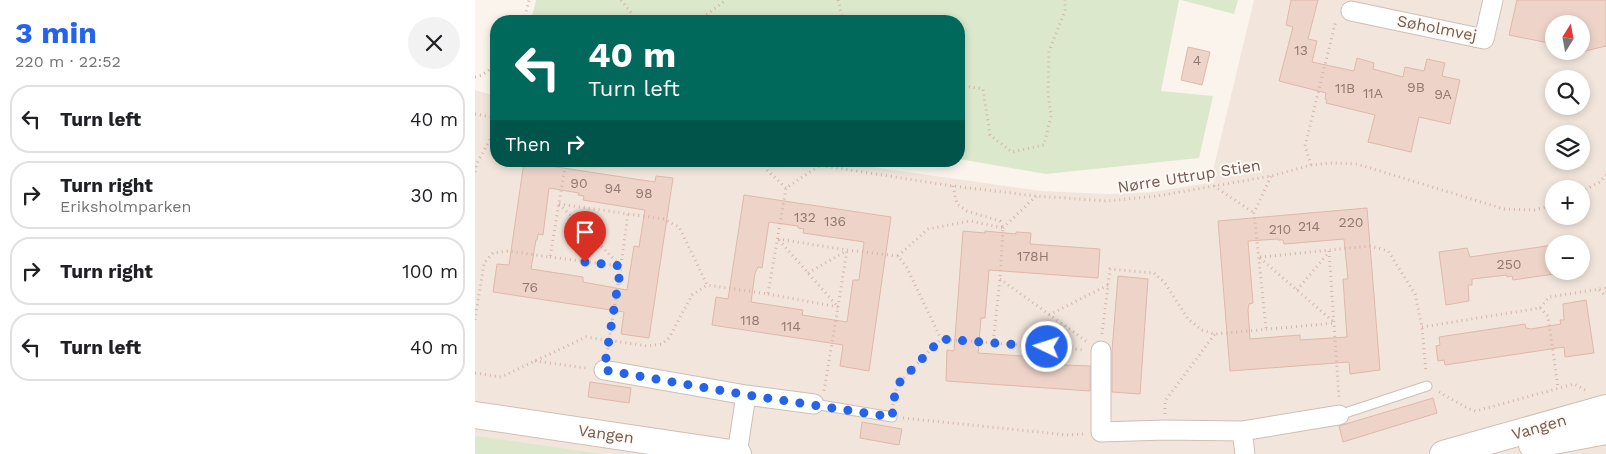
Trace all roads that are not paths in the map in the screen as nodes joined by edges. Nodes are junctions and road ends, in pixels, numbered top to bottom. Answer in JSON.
{"nodes":[{"id":1,"x":1493,"y":0,"type":"edge"},
{"id":2,"x":1344,"y":14,"type":"road end"},
{"id":3,"x":1101,"y":351,"type":"road end"},
{"id":4,"x":604,"y":370,"type":"road end"},
{"id":5,"x":1427,"y":386,"type":"road end"},
{"id":6,"x":747,"y":395,"type":"junction"},
{"id":7,"x":1597,"y":400,"type":"edge"},
{"id":8,"x":818,"y":405,"type":"joint"},
{"id":9,"x":475,"y":415,"type":"edge"},
{"id":10,"x":1339,"y":416,"type":"joint"},
{"id":11,"x":892,"y":417,"type":"road end"},
{"id":12,"x":1242,"y":431,"type":"junction"},
{"id":13,"x":1606,"y":431,"type":"edge"},
{"id":14,"x":738,"y":454,"type":"edge"},
{"id":15,"x":1245,"y":454,"type":"edge"},
{"id":16,"x":1443,"y":454,"type":"edge"},
{"id":17,"x":1480,"y":454,"type":"edge"}],
"edges":[{"from":1,"to":2,"type":"street","name":"Søholmvej"},
{"from":3,"to":12,"type":"street"},
{"from":4,"to":6,"type":"street"},
{"from":5,"to":10,"type":"lane"},
{"from":6,"to":8,"type":"street"},
{"from":6,"to":14,"type":"street"},
{"from":7,"to":16,"type":"street","name":"Vangen"},
{"from":8,"to":11,"type":"lane"},
{"from":9,"to":14,"type":"street","name":"Vangen"},
{"from":10,"to":12,"type":"street"},
{"from":12,"to":15,"type":"street"},
{"from":13,"to":17,"type":"street","name":"Vangen"}]}
